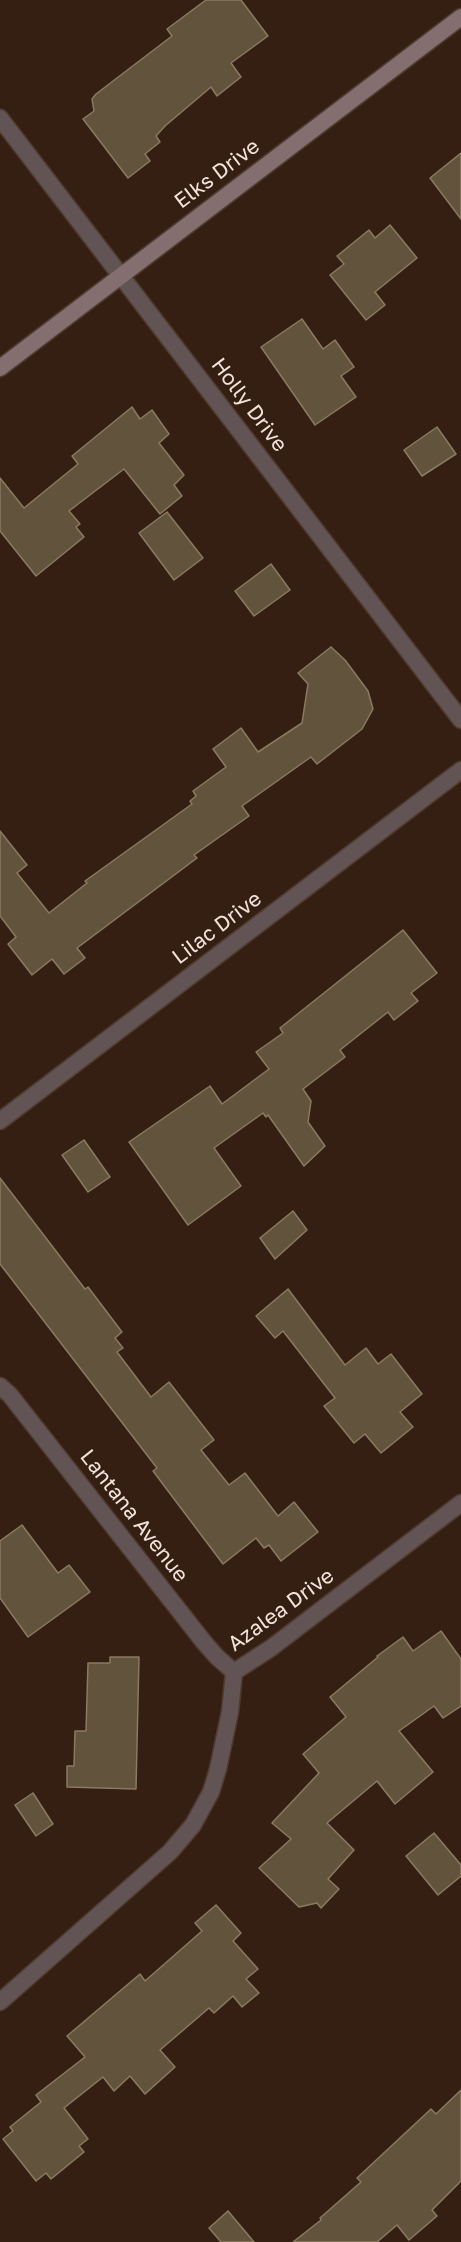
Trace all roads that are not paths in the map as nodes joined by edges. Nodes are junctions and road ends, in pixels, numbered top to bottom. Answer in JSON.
{"nodes":[{"id":1,"x":461,"y":17,"type":"edge"},
{"id":2,"x":0,"y":118,"type":"edge"},
{"id":3,"x":121,"y":275,"type":"junction"},
{"id":4,"x":0,"y":368,"type":"edge"},
{"id":5,"x":461,"y":720,"type":"edge"},
{"id":6,"x":461,"y":770,"type":"edge"},
{"id":7,"x":0,"y":1121,"type":"edge"},
{"id":8,"x":0,"y":1386,"type":"edge"},
{"id":9,"x":461,"y":1503,"type":"edge"},
{"id":10,"x":234,"y":1672,"type":"junction"},
{"id":11,"x":0,"y":2002,"type":"edge"}],
"edges":[{"from":1,"to":3,"type":"main road","name":"Elks Drive"},
{"from":2,"to":3,"type":"street","name":"Holly Drive"},
{"from":3,"to":4,"type":"main road","name":"Elks Drive"},
{"from":3,"to":5,"type":"street","name":"Holly Drive"},
{"from":6,"to":7,"type":"street","name":"Lilac Drive"},
{"from":8,"to":10,"type":"street","name":"Lantana Avenue"},
{"from":9,"to":10,"type":"street","name":"Azalea Drive"},
{"from":10,"to":11,"type":"street","name":"Azalea Drive"}]}
